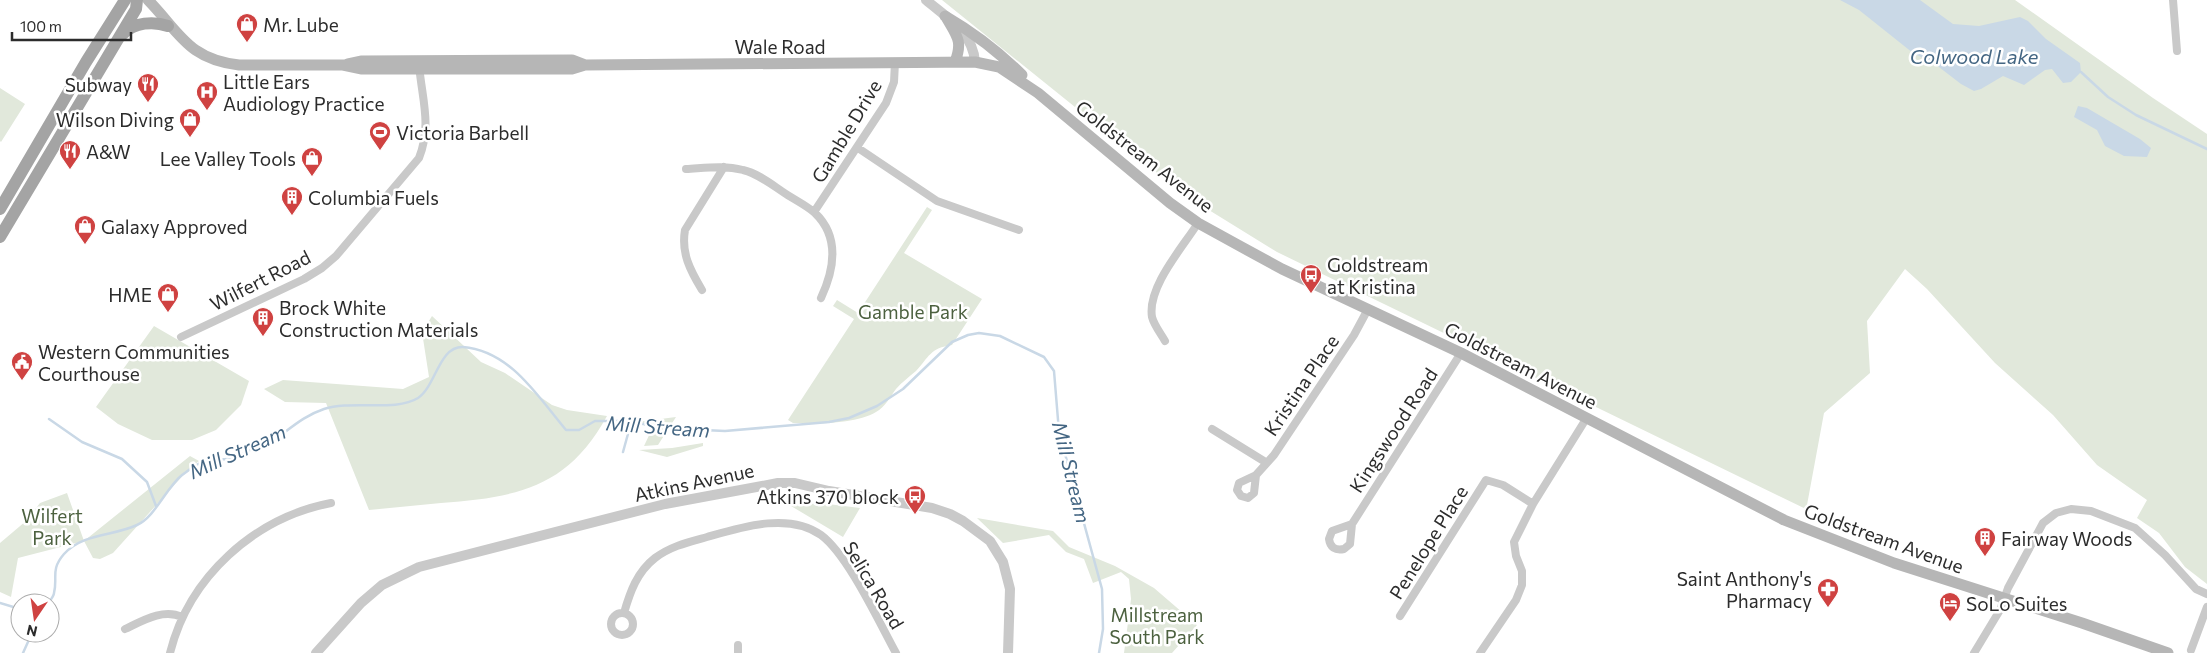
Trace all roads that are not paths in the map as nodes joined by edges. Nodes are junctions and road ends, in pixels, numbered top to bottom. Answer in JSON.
{"nodes":[{"id":1,"x":115,"y":0,"type":"edge"},
{"id":2,"x":125,"y":0,"type":"edge"},
{"id":3,"x":137,"y":0,"type":"edge"},
{"id":4,"x":148,"y":0,"type":"edge"},
{"id":5,"x":926,"y":0,"type":"edge"},
{"id":6,"x":2173,"y":0,"type":"edge"},
{"id":7,"x":945,"y":16,"type":"junction"},
{"id":8,"x":111,"y":19,"type":"junction"},
{"id":9,"x":168,"y":26,"type":"junction"},
{"id":10,"x":114,"y":43,"type":"junction"},
{"id":11,"x":2177,"y":51,"type":"dead end"},
{"id":12,"x":895,"y":62,"type":"junction"},
{"id":13,"x":955,"y":62,"type":"junction"},
{"id":14,"x":975,"y":62,"type":"junction"},
{"id":15,"x":419,"y":65,"type":"junction"},
{"id":16,"x":1038,"y":93,"type":"junction"},
{"id":17,"x":858,"y":148,"type":"junction"},
{"id":18,"x":724,"y":167,"type":"junction"},
{"id":19,"x":686,"y":169,"type":"dead end"},
{"id":20,"x":0,"y":209,"type":"edge"},
{"id":21,"x":814,"y":212,"type":"junction"},
{"id":22,"x":1198,"y":223,"type":"junction"},
{"id":23,"x":1019,"y":230,"type":"dead end"},
{"id":24,"x":0,"y":237,"type":"edge"},
{"id":25,"x":702,"y":290,"type":"dead end"},
{"id":26,"x":821,"y":298,"type":"dead end"},
{"id":27,"x":1368,"y":309,"type":"junction"},
{"id":28,"x":181,"y":337,"type":"dead end"},
{"id":29,"x":1165,"y":341,"type":"dead end"},
{"id":30,"x":1462,"y":353,"type":"junction"},
{"id":31,"x":1586,"y":419,"type":"junction"},
{"id":32,"x":1212,"y":428,"type":"dead end"},
{"id":33,"x":1267,"y":463,"type":"junction"},
{"id":34,"x":1256,"y":475,"type":"dead end"},
{"id":35,"x":331,"y":502,"type":"dead end"},
{"id":36,"x":1533,"y":504,"type":"junction"},
{"id":37,"x":1352,"y":524,"type":"dead end"},
{"id":38,"x":2207,"y":594,"type":"edge"},
{"id":39,"x":2004,"y":599,"type":"junction"},
{"id":40,"x":2207,"y":607,"type":"edge"},
{"id":41,"x":624,"y":613,"type":"dead end"},
{"id":42,"x":1400,"y":616,"type":"dead end"},
{"id":43,"x":182,"y":617,"type":"junction"},
{"id":44,"x":125,"y":629,"type":"dead end"},
{"id":45,"x":2190,"y":650,"type":"dead end"},
{"id":46,"x":170,"y":653,"type":"edge"},
{"id":47,"x":316,"y":653,"type":"edge"},
{"id":48,"x":896,"y":653,"type":"edge"},
{"id":49,"x":1008,"y":653,"type":"edge"},
{"id":50,"x":1480,"y":653,"type":"edge"},
{"id":51,"x":1974,"y":653,"type":"edge"},
{"id":52,"x":2168,"y":653,"type":"edge"}],
"edges":[{"from":1,"to":8,"type":"main road"},
{"from":2,"to":8,"type":"main road"},
{"from":3,"to":10,"type":"main road"},
{"from":4,"to":9,"type":"main road","name":"Wale Road"},
{"from":5,"to":7,"type":"street"},
{"from":6,"to":11,"type":"street"},
{"from":7,"to":13,"type":"main road"},
{"from":7,"to":14,"type":"street"},
{"from":7,"to":16,"type":"main road"},
{"from":8,"to":20,"type":"main road"},
{"from":9,"to":10,"type":"main road"},
{"from":9,"to":15,"type":"main road","name":"Wale Road"},
{"from":10,"to":24,"type":"main road"},
{"from":12,"to":13,"type":"main road","name":"Wale Road"},
{"from":12,"to":15,"type":"main road","name":"Wale Road"},
{"from":12,"to":17,"type":"street","name":"Gamble Drive"},
{"from":13,"to":14,"type":"main road","name":"Wale Road"},
{"from":14,"to":16,"type":"main road","name":"Goldstream Avenue"},
{"from":15,"to":28,"type":"street","name":"Wilfert Road"},
{"from":16,"to":22,"type":"main road","name":"Goldstream Avenue"},
{"from":17,"to":21,"type":"street","name":"Gamble Drive"},
{"from":17,"to":23,"type":"street"},
{"from":18,"to":19,"type":"street"},
{"from":18,"to":21,"type":"street"},
{"from":18,"to":25,"type":"street"},
{"from":21,"to":26,"type":"street"},
{"from":22,"to":27,"type":"main road","name":"Goldstream Avenue"},
{"from":22,"to":29,"type":"street"},
{"from":27,"to":30,"type":"main road","name":"Goldstream Avenue"},
{"from":27,"to":33,"type":"street","name":"Kristina Place"},
{"from":30,"to":31,"type":"main road","name":"Goldstream Avenue"},
{"from":30,"to":37,"type":"street","name":"Kingswood Road"},
{"from":31,"to":36,"type":"street"},
{"from":31,"to":39,"type":"main road","name":"Goldstream Avenue"},
{"from":32,"to":33,"type":"street"},
{"from":33,"to":34,"type":"street","name":"Kristina Place"},
{"from":35,"to":43,"type":"street"},
{"from":36,"to":42,"type":"street","name":"Penelope Place"},
{"from":36,"to":50,"type":"street"},
{"from":38,"to":39,"type":"street"},
{"from":39,"to":51,"type":"street"},
{"from":39,"to":52,"type":"main road","name":"Goldstream Avenue"},
{"from":40,"to":45,"type":"street"},
{"from":41,"to":48,"type":"street","name":"Selica Road"},
{"from":43,"to":44,"type":"street"},
{"from":43,"to":46,"type":"street"},
{"from":47,"to":49,"type":"street","name":"Atkins Avenue"}]}
